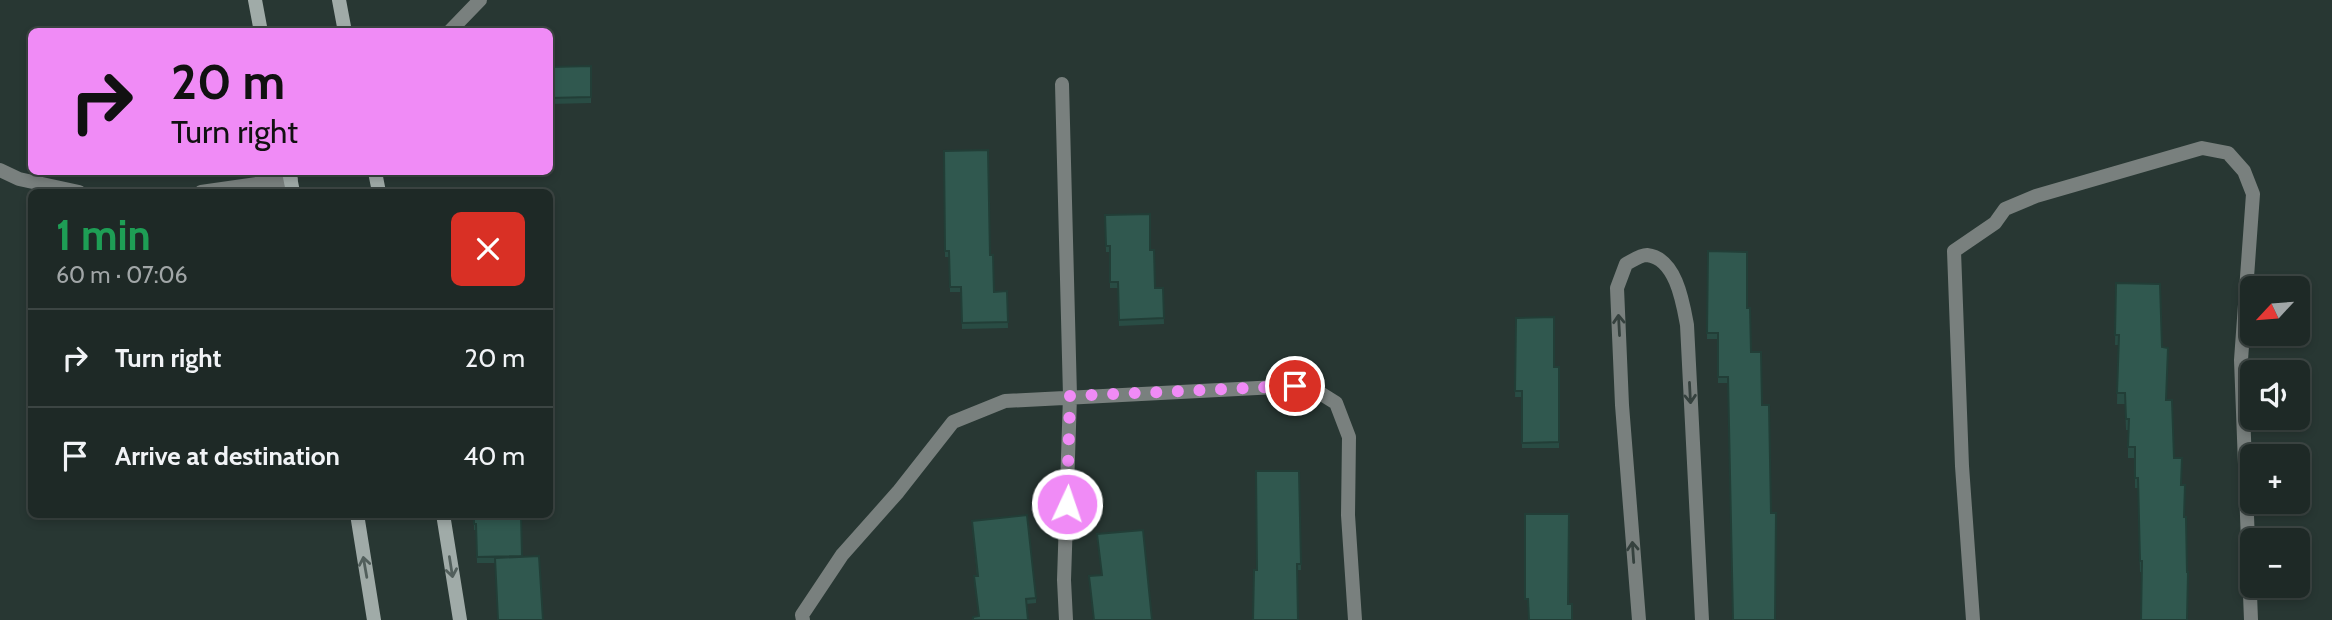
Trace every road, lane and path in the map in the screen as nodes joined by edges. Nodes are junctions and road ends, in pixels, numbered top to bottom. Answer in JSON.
{"nodes":[{"id":1,"x":255,"y":0,"type":"edge"},
{"id":2,"x":339,"y":0,"type":"edge"},
{"id":3,"x":480,"y":0,"type":"edge"},
{"id":4,"x":260,"y":28,"type":"edge"},
{"id":5,"x":344,"y":28,"type":"edge"},
{"id":6,"x":453,"y":28,"type":"edge"},
{"id":7,"x":1062,"y":84,"type":"dead end"},
{"id":8,"x":0,"y":170,"type":"edge"},
{"id":9,"x":291,"y":181,"type":"edge"},
{"id":10,"x":66,"y":189,"type":"edge"},
{"id":11,"x":226,"y":189,"type":"edge"},
{"id":12,"x":1070,"y":396,"type":"junction"},
{"id":13,"x":357,"y":518,"type":"edge"},
{"id":14,"x":444,"y":518,"type":"edge"},
{"id":15,"x":374,"y":620,"type":"edge"},
{"id":16,"x":460,"y":620,"type":"edge"},
{"id":17,"x":803,"y":620,"type":"edge"},
{"id":18,"x":1066,"y":620,"type":"edge"},
{"id":19,"x":1355,"y":620,"type":"edge"},
{"id":20,"x":1639,"y":620,"type":"edge"},
{"id":21,"x":1702,"y":620,"type":"edge"},
{"id":22,"x":1973,"y":620,"type":"edge"},
{"id":23,"x":2251,"y":620,"type":"edge"}],
"edges":[{"from":1,"to":4,"type":"main road"},
{"from":2,"to":5,"type":"main road"},
{"from":3,"to":6,"type":"street"},
{"from":7,"to":12,"type":"street"},
{"from":8,"to":10,"type":"street"},
{"from":9,"to":11,"type":"street"},
{"from":12,"to":17,"type":"street"},
{"from":12,"to":18,"type":"street"},
{"from":12,"to":19,"type":"street"},
{"from":15,"to":13,"type":"main road","one_way":true},
{"from":14,"to":16,"type":"main road","one_way":true},
{"from":20,"to":21,"type":"street","one_way":true},
{"from":22,"to":23,"type":"street"}]}
